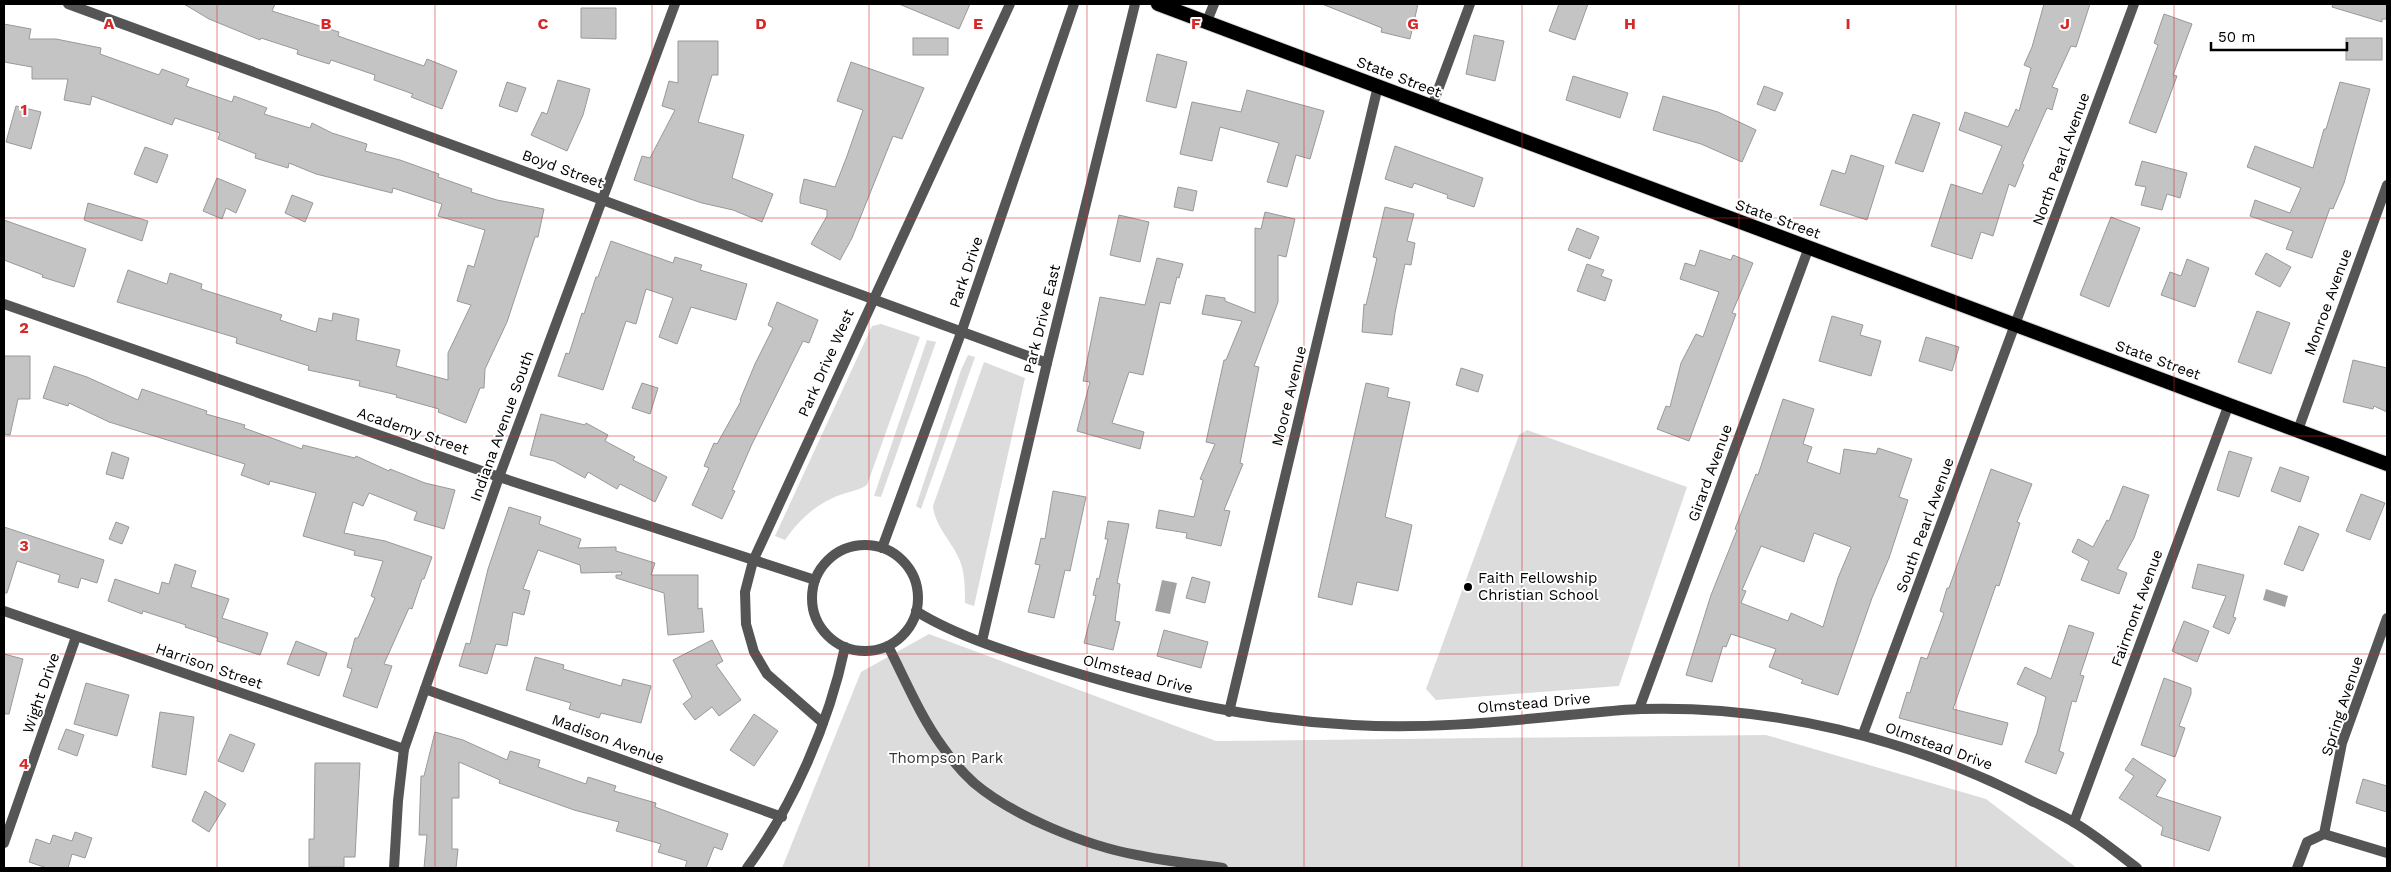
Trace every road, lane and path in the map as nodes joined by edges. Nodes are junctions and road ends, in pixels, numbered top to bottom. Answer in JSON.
{"nodes":[{"id":1,"x":68,"y":4,"type":"edge"},
{"id":2,"x":675,"y":4,"type":"edge"},
{"id":3,"x":1010,"y":4,"type":"edge"},
{"id":4,"x":1074,"y":4,"type":"edge"},
{"id":5,"x":1135,"y":4,"type":"edge"},
{"id":6,"x":1158,"y":4,"type":"edge"},
{"id":7,"x":1214,"y":4,"type":"edge"},
{"id":8,"x":1470,"y":4,"type":"edge"},
{"id":9,"x":2134,"y":4,"type":"edge"},
{"id":10,"x":1207,"y":21,"type":"junction"},
{"id":11,"x":1378,"y":86,"type":"junction"},
{"id":12,"x":1432,"y":106,"type":"junction"},
{"id":13,"x":2387,"y":185,"type":"edge"},
{"id":14,"x":602,"y":200,"type":"junction"},
{"id":15,"x":1809,"y":247,"type":"junction"},
{"id":16,"x":872,"y":300,"type":"junction"},
{"id":17,"x":4,"y":304,"type":"edge"},
{"id":18,"x":2016,"y":325,"type":"junction"},
{"id":19,"x":961,"y":333,"type":"junction"},
{"id":20,"x":1047,"y":364,"type":"junction"},
{"id":21,"x":2229,"y":404,"type":"junction"},
{"id":22,"x":2298,"y":430,"type":"junction"},
{"id":23,"x":2387,"y":464,"type":"edge"},
{"id":24,"x":499,"y":476,"type":"junction"},
{"id":25,"x":882,"y":548,"type":"junction"},
{"id":26,"x":753,"y":561,"type":"junction"},
{"id":27,"x":815,"y":580,"type":"junction"},
{"id":28,"x":4,"y":611,"type":"edge"},
{"id":29,"x":916,"y":611,"type":"junction"},
{"id":30,"x":2387,"y":618,"type":"edge"},
{"id":31,"x":76,"y":637,"type":"junction"},
{"id":32,"x":982,"y":641,"type":"junction"},
{"id":33,"x":888,"y":646,"type":"junction"},
{"id":34,"x":845,"y":647,"type":"junction"},
{"id":35,"x":425,"y":688,"type":"junction"},
{"id":36,"x":1639,"y":709,"type":"junction"},
{"id":37,"x":1229,"y":712,"type":"junction"},
{"id":38,"x":823,"y":723,"type":"junction"},
{"id":39,"x":1863,"y":734,"type":"junction"},
{"id":40,"x":404,"y":749,"type":"junction"},
{"id":41,"x":782,"y":817,"type":"junction"},
{"id":42,"x":2074,"y":822,"type":"junction"},
{"id":43,"x":2324,"y":834,"type":"junction"},
{"id":44,"x":4,"y":843,"type":"edge"},
{"id":45,"x":2387,"y":853,"type":"edge"},
{"id":46,"x":394,"y":868,"type":"edge"},
{"id":47,"x":747,"y":868,"type":"edge"},
{"id":48,"x":1223,"y":868,"type":"edge"},
{"id":49,"x":2137,"y":868,"type":"edge"},
{"id":50,"x":2297,"y":868,"type":"edge"}],
"edges":[{"from":1,"to":14,"type":"street","name":"Boyd Street"},
{"from":2,"to":14,"type":"street","name":"Indiana Avenue South"},
{"from":3,"to":16,"type":"street","name":"Park Drive West"},
{"from":4,"to":19,"type":"street","name":"Park Drive"},
{"from":5,"to":20,"type":"street","name":"Park Drive East"},
{"from":6,"to":10,"type":"highway","name":"State Street"},
{"from":7,"to":10,"type":"street"},
{"from":8,"to":12,"type":"street"},
{"from":9,"to":18,"type":"street","name":"North Pearl Avenue"},
{"from":10,"to":11,"type":"highway","name":"State Street"},
{"from":11,"to":12,"type":"highway","name":"State Street"},
{"from":11,"to":37,"type":"street","name":"Moore Avenue"},
{"from":12,"to":15,"type":"highway","name":"State Street"},
{"from":13,"to":22,"type":"street","name":"Monroe Avenue"},
{"from":14,"to":16,"type":"street","name":"Boyd Street"},
{"from":14,"to":24,"type":"street","name":"Indiana Avenue South"},
{"from":15,"to":18,"type":"highway","name":"State Street"},
{"from":15,"to":36,"type":"street","name":"Girard Avenue"},
{"from":16,"to":19,"type":"street","name":"Boyd Street"},
{"from":16,"to":26,"type":"street","name":"Park Drive West"},
{"from":17,"to":24,"type":"street","name":"Academy Street"},
{"from":18,"to":21,"type":"highway","name":"State Street"},
{"from":18,"to":39,"type":"street","name":"South Pearl Avenue"},
{"from":19,"to":20,"type":"street","name":"Boyd Street"},
{"from":19,"to":25,"type":"street","name":"Park Drive"},
{"from":20,"to":32,"type":"street","name":"Park Drive East"},
{"from":21,"to":22,"type":"highway","name":"State Street"},
{"from":21,"to":42,"type":"street","name":"Fairmont Avenue"},
{"from":22,"to":23,"type":"highway","name":"State Street"},
{"from":24,"to":26,"type":"street","name":"Academy Street"},
{"from":24,"to":35,"type":"street","name":"Indiana Avenue South"},
{"from":25,"to":27,"type":"street"},
{"from":25,"to":29,"type":"street"},
{"from":26,"to":27,"type":"street","name":"Academy Street"},
{"from":26,"to":38,"type":"street","name":"Park Drive West"},
{"from":27,"to":34,"type":"street"},
{"from":28,"to":31,"type":"street","name":"Harrison Street"},
{"from":29,"to":32,"type":"street","name":"Olmstead Drive"},
{"from":29,"to":33,"type":"street"},
{"from":30,"to":43,"type":"street","name":"Spring Avenue"},
{"from":31,"to":40,"type":"street","name":"Harrison Street"},
{"from":31,"to":44,"type":"street","name":"Wight Drive"},
{"from":32,"to":37,"type":"street","name":"Olmstead Drive"},
{"from":33,"to":34,"type":"street"},
{"from":33,"to":48,"type":"street"},
{"from":34,"to":38,"type":"street"},
{"from":35,"to":40,"type":"street","name":"Indiana Avenue South"},
{"from":35,"to":41,"type":"street","name":"Madison Avenue"},
{"from":36,"to":37,"type":"street","name":"Olmstead Drive"},
{"from":36,"to":39,"type":"street","name":"Olmstead Drive"},
{"from":38,"to":41,"type":"street"},
{"from":39,"to":42,"type":"street","name":"Olmstead Drive"},
{"from":40,"to":46,"type":"street","name":"Indiana Avenue South"},
{"from":41,"to":47,"type":"street"},
{"from":42,"to":49,"type":"street","name":"Olmstead Drive"},
{"from":43,"to":45,"type":"street"},
{"from":43,"to":50,"type":"street"}]}
